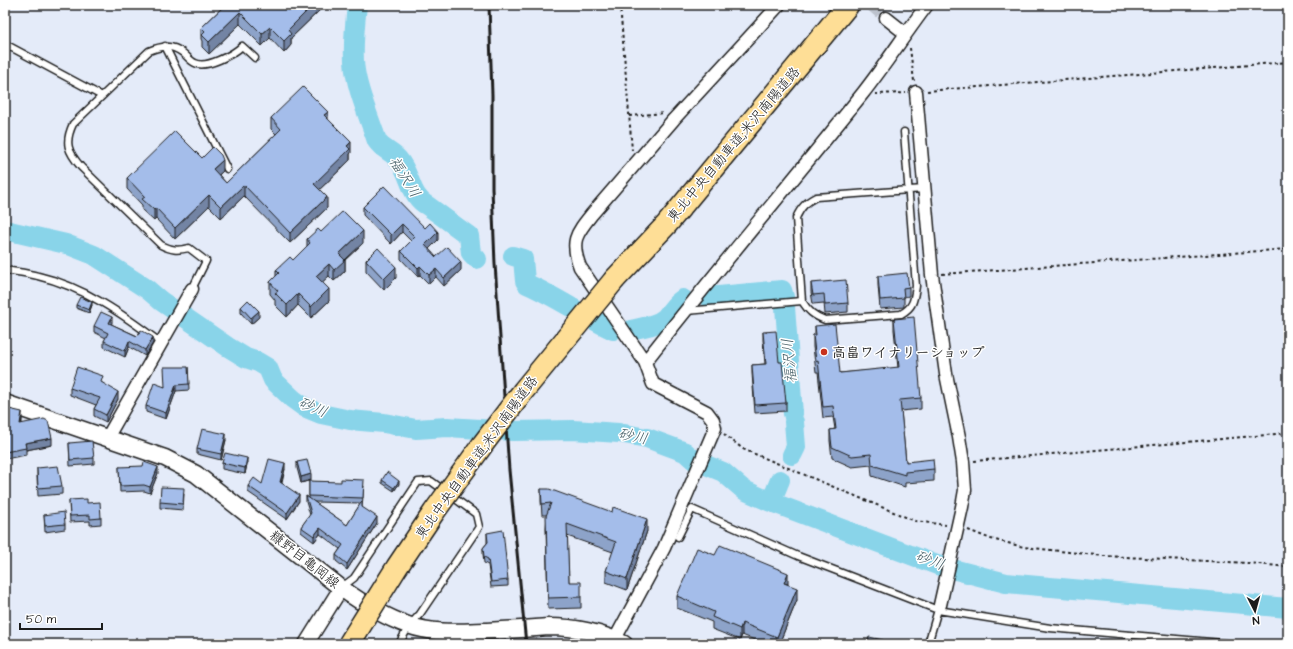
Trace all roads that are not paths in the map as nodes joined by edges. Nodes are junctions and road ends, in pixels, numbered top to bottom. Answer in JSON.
{"nodes":[{"id":1,"x":779,"y":5,"type":"edge"},
{"id":2,"x":838,"y":5,"type":"edge"},
{"id":3,"x":848,"y":5,"type":"edge"},
{"id":4,"x":927,"y":5,"type":"edge"},
{"id":5,"x":886,"y":18,"type":"tunnel mouth"},
{"id":6,"x":905,"y":33,"type":"junction"},
{"id":7,"x":5,"y":44,"type":"edge"},
{"id":8,"x":165,"y":46,"type":"junction"},
{"id":9,"x":255,"y":58,"type":"dead end"},
{"id":10,"x":916,"y":92,"type":"road end"},
{"id":11,"x":102,"y":96,"type":"junction"},
{"id":12,"x":904,"y":132,"type":"dead end"},
{"id":13,"x":227,"y":169,"type":"dead end"},
{"id":14,"x":925,"y":189,"type":"junction"},
{"id":15,"x":909,"y":190,"type":"junction"},
{"id":16,"x":5,"y":270,"type":"edge"},
{"id":17,"x":615,"y":279,"type":"junction"},
{"id":18,"x":192,"y":289,"type":"joint"},
{"id":19,"x":802,"y":301,"type":"junction"},
{"id":20,"x":684,"y":311,"type":"junction"},
{"id":21,"x":163,"y":341,"type":"junction"},
{"id":22,"x":645,"y":362,"type":"junction"},
{"id":23,"x":5,"y":403,"type":"edge"},
{"id":24,"x":107,"y":438,"type":"junction"},
{"id":25,"x":678,"y":536,"type":"dead end"},
{"id":26,"x":342,"y":588,"type":"junction"},
{"id":27,"x":939,"y":607,"type":"junction"},
{"id":28,"x":409,"y":626,"type":"junction"},
{"id":29,"x":447,"y":639,"type":"edge"},
{"id":30,"x":619,"y":642,"type":"edge"},
{"id":31,"x":306,"y":644,"type":"edge"},
{"id":32,"x":349,"y":644,"type":"edge"},
{"id":33,"x":399,"y":644,"type":"edge"},
{"id":34,"x":928,"y":644,"type":"edge"},
{"id":35,"x":1234,"y":644,"type":"edge"}],
"edges":[{"from":1,"to":22,"type":"street"},
{"from":2,"to":17,"type":"highway","name":"東北中央自動車道;米沢南陽道路"},
{"from":3,"to":17,"type":"highway","name":"東北中央自動車道;米沢南陽道路"},
{"from":4,"to":6,"type":"street"},
{"from":5,"to":6,"type":"street"},
{"from":6,"to":20,"type":"street"},
{"from":7,"to":11,"type":"lane"},
{"from":8,"to":9,"type":"lane"},
{"from":8,"to":11,"type":"lane"},
{"from":8,"to":13,"type":"lane"},
{"from":10,"to":14,"type":"street"},
{"from":11,"to":18,"type":"lane"},
{"from":12,"to":15,"type":"lane"},
{"from":14,"to":15,"type":"lane"},
{"from":14,"to":27,"type":"street"},
{"from":15,"to":19,"type":"lane"},
{"from":15,"to":19,"type":"lane"},
{"from":16,"to":21,"type":"lane"},
{"from":17,"to":32,"type":"highway","name":"東北中央自動車道;米沢南陽道路","bridge":true},
{"from":18,"to":21,"type":"street"},
{"from":19,"to":20,"type":"lane"},
{"from":20,"to":22,"type":"street"},
{"from":21,"to":24,"type":"street"},
{"from":22,"to":30,"type":"street"},
{"from":23,"to":24,"type":"main road","name":"糠野目亀岡線"},
{"from":24,"to":26,"type":"main road","name":"糠野目亀岡線"},
{"from":25,"to":27,"type":"lane"},
{"from":26,"to":28,"type":"main road","name":"糠野目亀岡線"},
{"from":26,"to":28,"type":"lane"},
{"from":26,"to":31,"type":"street"},
{"from":27,"to":34,"type":"lane"},
{"from":27,"to":35,"type":"lane"},
{"from":28,"to":29,"type":"main road","name":"糠野目亀岡線"},
{"from":28,"to":33,"type":"lane"},
{"from":29,"to":30,"type":"main road","name":"糠野目亀岡線"}]}
